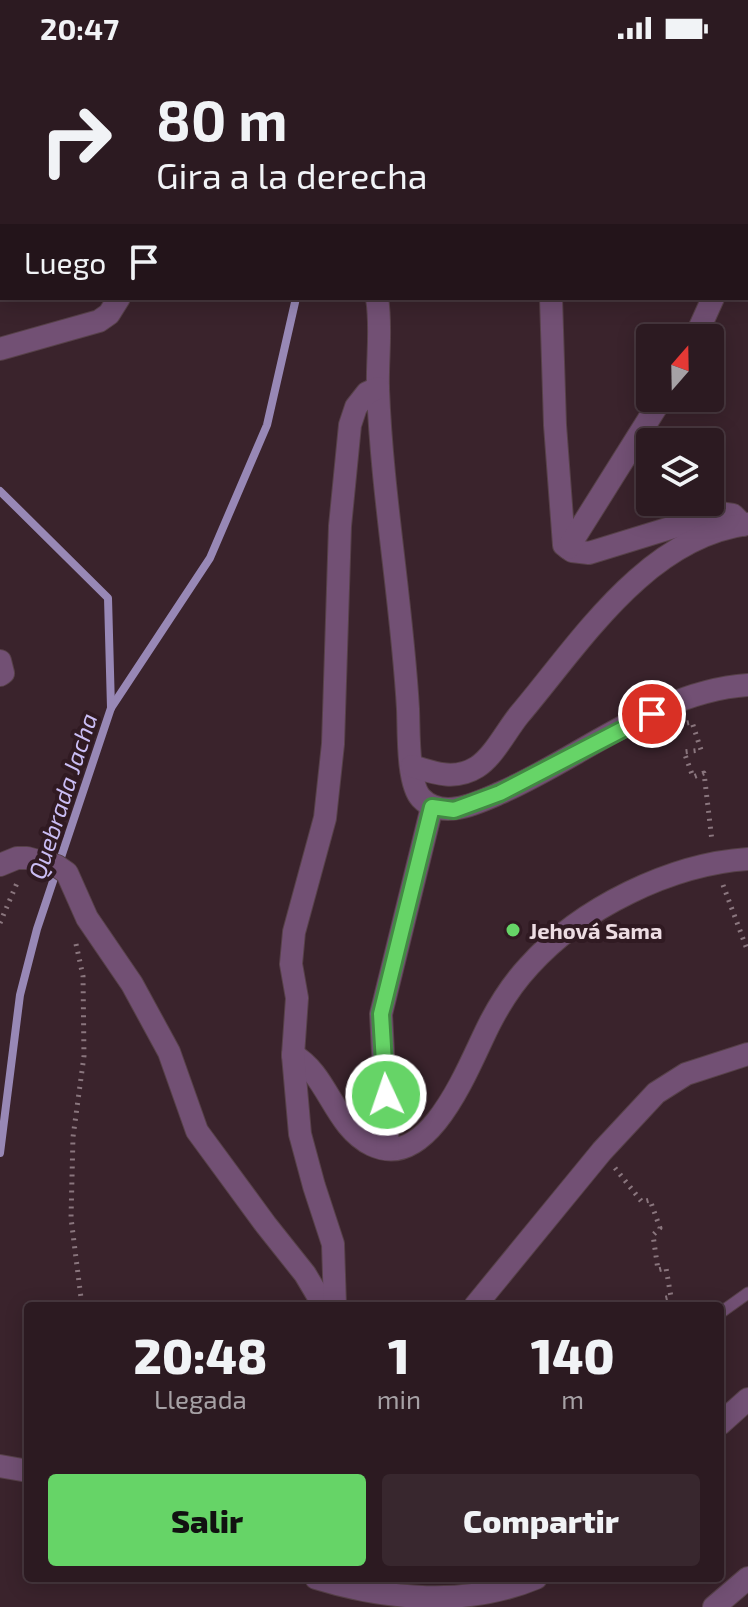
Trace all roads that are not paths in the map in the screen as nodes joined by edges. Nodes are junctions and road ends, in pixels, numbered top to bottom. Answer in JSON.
{"nodes":[{"id":1,"x":118,"y":300,"type":"edge"},
{"id":2,"x":377,"y":300,"type":"edge"},
{"id":3,"x":551,"y":300,"type":"edge"},
{"id":4,"x":712,"y":300,"type":"edge"},
{"id":5,"x":701,"y":324,"type":"edge"},
{"id":6,"x":0,"y":349,"type":"edge"},
{"id":7,"x":378,"y":388,"type":"junction"},
{"id":8,"x":653,"y":412,"type":"edge"},
{"id":9,"x":746,"y":525,"type":"edge"},
{"id":10,"x":568,"y":548,"type":"junction"},
{"id":11,"x":0,"y":661,"type":"edge"},
{"id":12,"x":0,"y":675,"type":"edge"},
{"id":13,"x":748,"y":685,"type":"edge"},
{"id":14,"x":412,"y":766,"type":"junction"},
{"id":15,"x":432,"y":807,"type":"junction"},
{"id":16,"x":748,"y":859,"type":"edge"},
{"id":17,"x":0,"y":865,"type":"edge"},
{"id":18,"x":748,"y":1054,"type":"edge"},
{"id":19,"x":293,"y":1055,"type":"junction"},
{"id":20,"x":388,"y":1149,"type":"junction"},
{"id":21,"x":748,"y":1293,"type":"edge"},
{"id":22,"x":322,"y":1302,"type":"edge"},
{"id":23,"x":335,"y":1302,"type":"edge"},
{"id":24,"x":478,"y":1302,"type":"edge"},
{"id":25,"x":724,"y":1310,"type":"edge"},
{"id":26,"x":748,"y":1399,"type":"edge"},
{"id":27,"x":724,"y":1420,"type":"edge"},
{"id":28,"x":0,"y":1466,"type":"edge"},
{"id":29,"x":24,"y":1470,"type":"edge"},
{"id":30,"x":748,"y":1578,"type":"edge"},
{"id":31,"x":331,"y":1582,"type":"edge"},
{"id":32,"x":524,"y":1582,"type":"edge"},
{"id":33,"x":407,"y":1601,"type":"edge"},
{"id":34,"x":714,"y":1607,"type":"edge"}],
"edges":[{"from":1,"to":6,"type":"street"},
{"from":2,"to":7,"type":"street"},
{"from":3,"to":10,"type":"street"},
{"from":4,"to":5,"type":"street"},
{"from":7,"to":14,"type":"street"},
{"from":7,"to":19,"type":"street"},
{"from":8,"to":10,"type":"street"},
{"from":9,"to":10,"type":"street"},
{"from":9,"to":14,"type":"street"},
{"from":11,"to":12,"type":"street"},
{"from":13,"to":15,"type":"street"},
{"from":14,"to":15,"type":"street"},
{"from":15,"to":20,"type":"street"},
{"from":16,"to":20,"type":"street"},
{"from":17,"to":22,"type":"street"},
{"from":18,"to":24,"type":"street"},
{"from":19,"to":20,"type":"street"},
{"from":19,"to":23,"type":"street"},
{"from":21,"to":25,"type":"lane"},
{"from":26,"to":27,"type":"street"},
{"from":28,"to":29,"type":"street"},
{"from":30,"to":34,"type":"street"},
{"from":31,"to":33,"type":"street"},
{"from":32,"to":33,"type":"street"}]}
